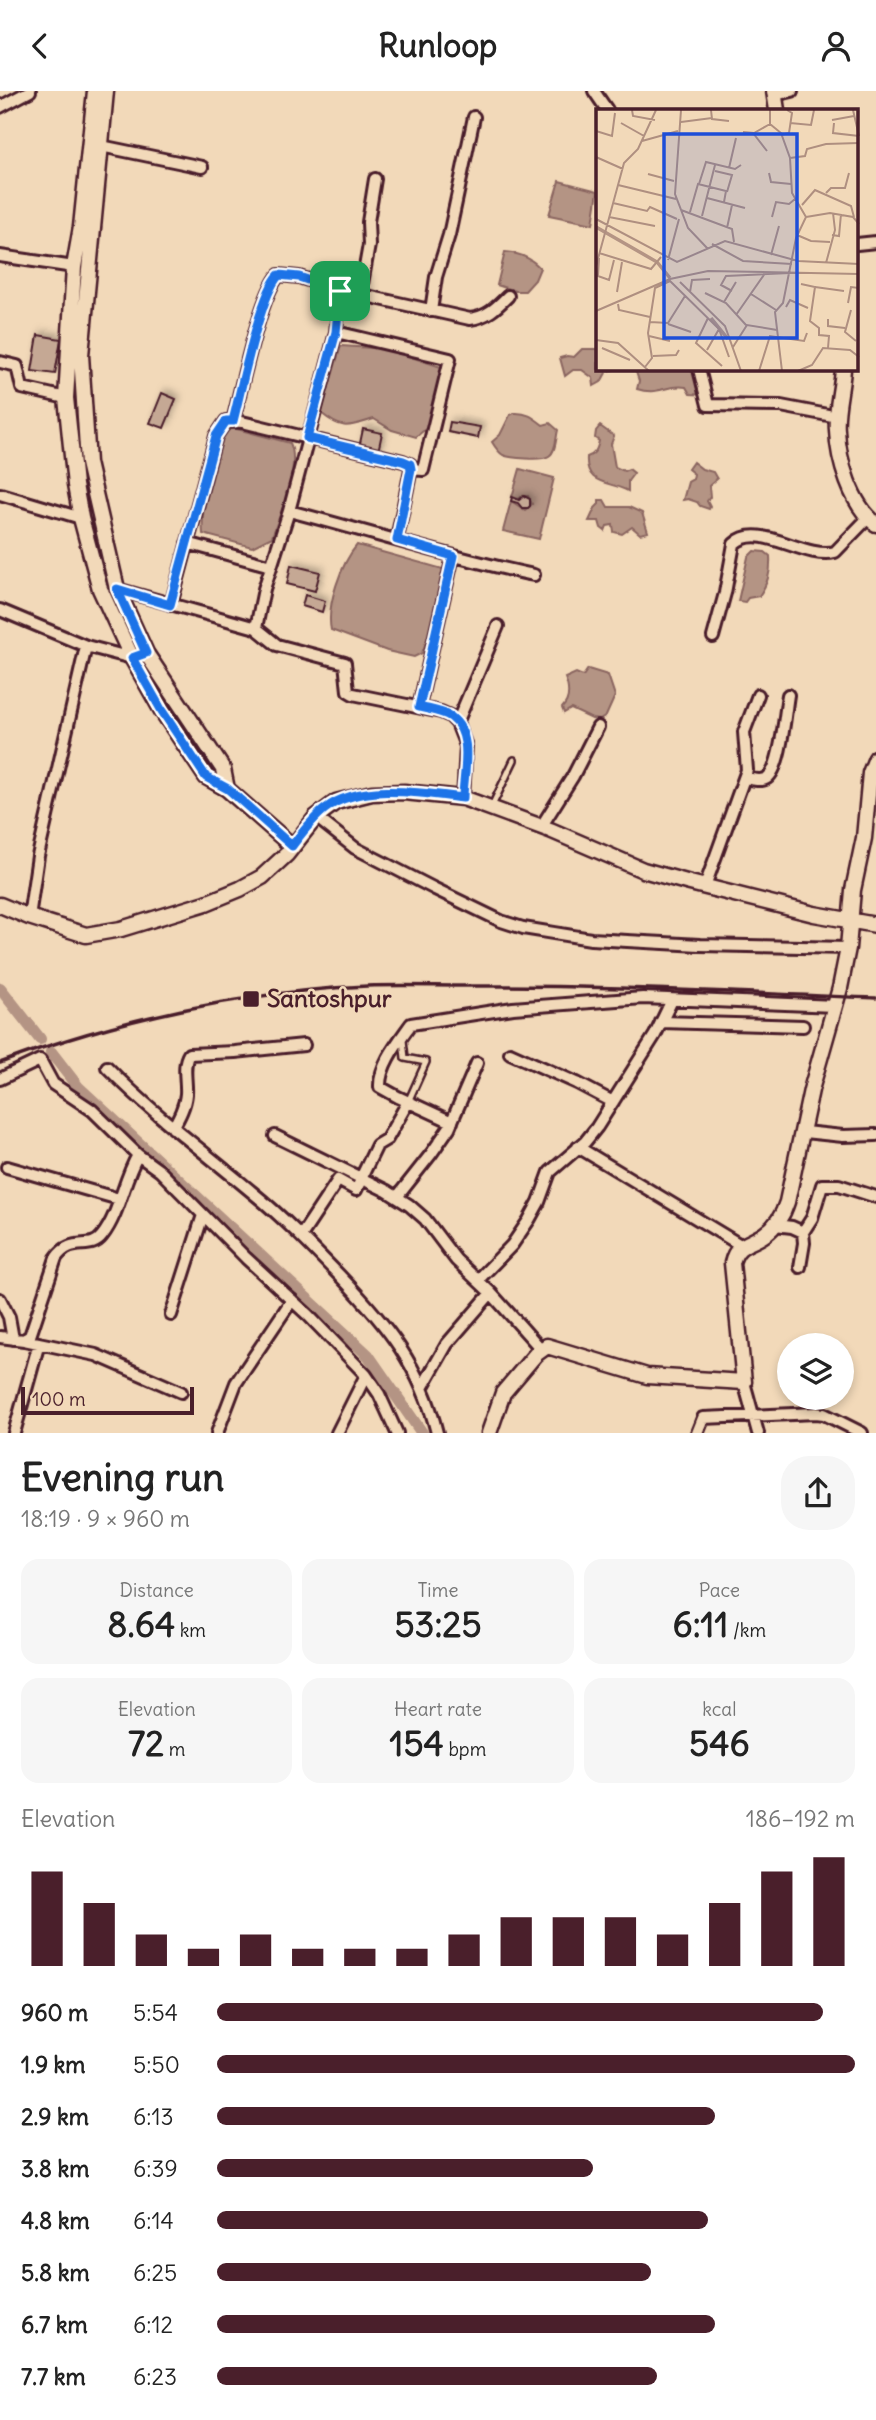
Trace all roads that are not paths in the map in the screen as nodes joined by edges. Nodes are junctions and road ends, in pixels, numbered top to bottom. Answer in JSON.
{"nodes":[{"id":1,"x":30,"y":91,"type":"edge"},
{"id":2,"x":95,"y":91,"type":"edge"},
{"id":3,"x":106,"y":91,"type":"edge"},
{"id":4,"x":594,"y":91,"type":"edge"},
{"id":5,"x":792,"y":91,"type":"edge"},
{"id":6,"x":776,"y":99,"type":"edge"},
{"id":7,"x":0,"y":107,"type":"edge"},
{"id":8,"x":606,"y":109,"type":"edge"},
{"id":9,"x":474,"y":117,"type":"dead end"},
{"id":10,"x":101,"y":146,"type":"junction"},
{"id":11,"x":202,"y":167,"type":"dead end"},
{"id":12,"x":375,"y":179,"type":"dead end"},
{"id":13,"x":876,"y":242,"type":"edge"},
{"id":14,"x":858,"y":244,"type":"edge"},
{"id":15,"x":0,"y":256,"type":"edge"},
{"id":16,"x":74,"y":267,"type":"junction"},
{"id":17,"x":340,"y":291,"type":"junction"},
{"id":18,"x":360,"y":295,"type":"junction"},
{"id":19,"x":508,"y":296,"type":"dead end"},
{"id":20,"x":431,"y":311,"type":"junction"},
{"id":21,"x":336,"y":332,"type":"junction"},
{"id":22,"x":0,"y":362,"type":"edge"},
{"id":23,"x":700,"y":371,"type":"edge"},
{"id":24,"x":843,"y":371,"type":"edge"},
{"id":25,"x":66,"y":398,"type":"junction"},
{"id":26,"x":838,"y":417,"type":"junction"},
{"id":27,"x":233,"y":421,"type":"junction"},
{"id":28,"x":307,"y":438,"type":"junction"},
{"id":29,"x":411,"y":469,"type":"junction"},
{"id":30,"x":0,"y":494,"type":"edge"},
{"id":31,"x":289,"y":511,"type":"junction"},
{"id":32,"x":81,"y":518,"type":"junction"},
{"id":33,"x":872,"y":521,"type":"edge"},
{"id":34,"x":397,"y":540,"type":"junction"},
{"id":35,"x":187,"y":543,"type":"junction"},
{"id":36,"x":453,"y":556,"type":"junction"},
{"id":37,"x":271,"y":566,"type":"junction"},
{"id":38,"x":534,"y":575,"type":"dead end"},
{"id":39,"x":117,"y":589,"type":"junction"},
{"id":40,"x":170,"y":605,"type":"junction"},
{"id":41,"x":0,"y":610,"type":"edge"},
{"id":42,"x":498,"y":626,"type":"dead end"},
{"id":43,"x":256,"y":628,"type":"junction"},
{"id":44,"x":713,"y":637,"type":"dead end"},
{"id":45,"x":86,"y":646,"type":"junction"},
{"id":46,"x":139,"y":656,"type":"junction"},
{"id":47,"x":758,"y":695,"type":"dead end"},
{"id":48,"x":788,"y":695,"type":"dead end"},
{"id":49,"x":419,"y":707,"type":"junction"},
{"id":50,"x":457,"y":723,"type":"junction"},
{"id":51,"x":598,"y":727,"type":"dead end"},
{"id":52,"x":876,"y":758,"type":"edge"},
{"id":53,"x":514,"y":760,"type":"dead end"},
{"id":54,"x":745,"y":778,"type":"junction"},
{"id":55,"x":872,"y":794,"type":"edge"},
{"id":56,"x":463,"y":798,"type":"junction"},
{"id":57,"x":491,"y":808,"type":"junction"},
{"id":58,"x":316,"y":817,"type":"junction"},
{"id":59,"x":541,"y":827,"type":"junction"},
{"id":60,"x":292,"y":846,"type":"junction"},
{"id":61,"x":705,"y":886,"type":"junction"},
{"id":62,"x":0,"y":905,"type":"edge"},
{"id":63,"x":29,"y":917,"type":"junction"},
{"id":64,"x":850,"y":919,"type":"junction"},
{"id":65,"x":876,"y":925,"type":"edge"},
{"id":66,"x":848,"y":948,"type":"junction"},
{"id":67,"x":672,"y":1000,"type":"junction"},
{"id":68,"x":835,"y":1006,"type":"junction"},
{"id":69,"x":661,"y":1022,"type":"junction"},
{"id":70,"x":803,"y":1026,"type":"dead end"},
{"id":71,"x":402,"y":1036,"type":"junction"},
{"id":72,"x":304,"y":1045,"type":"dead end"},
{"id":73,"x":510,"y":1053,"type":"dead end"},
{"id":74,"x":477,"y":1063,"type":"dead end"},
{"id":75,"x":107,"y":1067,"type":"dead end"},
{"id":76,"x":0,"y":1079,"type":"edge"},
{"id":77,"x":408,"y":1102,"type":"junction"},
{"id":78,"x":613,"y":1102,"type":"junction"},
{"id":79,"x":452,"y":1122,"type":"junction"},
{"id":80,"x":173,"y":1128,"type":"junction"},
{"id":81,"x":804,"y":1132,"type":"junction"},
{"id":82,"x":876,"y":1135,"type":"edge"},
{"id":83,"x":275,"y":1136,"type":"dead end"},
{"id":84,"x":578,"y":1147,"type":"junction"},
{"id":85,"x":138,"y":1155,"type":"junction"},
{"id":86,"x":7,"y":1167,"type":"dead end"},
{"id":87,"x":361,"y":1178,"type":"junction"},
{"id":88,"x":876,"y":1196,"type":"edge"},
{"id":89,"x":397,"y":1197,"type":"junction"},
{"id":90,"x":119,"y":1199,"type":"junction"},
{"id":91,"x":203,"y":1215,"type":"junction"},
{"id":92,"x":775,"y":1225,"type":"junction"},
{"id":93,"x":803,"y":1233,"type":"junction"},
{"id":94,"x":302,"y":1236,"type":"junction"},
{"id":95,"x":742,"y":1246,"type":"junction"},
{"id":96,"x":800,"y":1267,"type":"dead end"},
{"id":97,"x":478,"y":1280,"type":"junction"},
{"id":98,"x":491,"y":1293,"type":"junction"},
{"id":99,"x":0,"y":1299,"type":"edge"},
{"id":100,"x":292,"y":1300,"type":"junction"},
{"id":101,"x":171,"y":1315,"type":"dead end"},
{"id":102,"x":0,"y":1338,"type":"edge"},
{"id":103,"x":19,"y":1340,"type":"junction"},
{"id":104,"x":39,"y":1343,"type":"junction"},
{"id":105,"x":541,"y":1349,"type":"junction"},
{"id":106,"x":366,"y":1375,"type":"junction"},
{"id":107,"x":744,"y":1381,"type":"junction"},
{"id":108,"x":422,"y":1388,"type":"junction"},
{"id":109,"x":181,"y":1392,"type":"dead end"},
{"id":110,"x":753,"y":1415,"type":"junction"},
{"id":111,"x":14,"y":1433,"type":"edge"},
{"id":112,"x":217,"y":1433,"type":"edge"},
{"id":113,"x":337,"y":1433,"type":"edge"},
{"id":114,"x":397,"y":1433,"type":"edge"},
{"id":115,"x":437,"y":1433,"type":"edge"},
{"id":116,"x":489,"y":1433,"type":"edge"},
{"id":117,"x":696,"y":1433,"type":"edge"},
{"id":118,"x":758,"y":1433,"type":"edge"},
{"id":119,"x":862,"y":1433,"type":"edge"}],
"edges":[{"from":1,"to":7,"type":"street"},
{"from":2,"to":16,"type":"street"},
{"from":3,"to":10,"type":"street"},
{"from":4,"to":8,"type":"street"},
{"from":5,"to":6,"type":"street"},
{"from":9,"to":20,"type":"street"},
{"from":10,"to":11,"type":"street"},
{"from":10,"to":39,"type":"street"},
{"from":12,"to":18,"type":"street"},
{"from":13,"to":14,"type":"street"},
{"from":15,"to":16,"type":"street"},
{"from":16,"to":25,"type":"street"},
{"from":17,"to":18,"type":"street"},
{"from":17,"to":21,"type":"street"},
{"from":17,"to":27,"type":"street"},
{"from":18,"to":20,"type":"street"},
{"from":19,"to":20,"type":"street"},
{"from":21,"to":28,"type":"street"},
{"from":21,"to":29,"type":"street"},
{"from":22,"to":25,"type":"street"},
{"from":23,"to":26,"type":"street"},
{"from":24,"to":26,"type":"street"},
{"from":25,"to":32,"type":"street"},
{"from":26,"to":33,"type":"street"},
{"from":27,"to":28,"type":"street"},
{"from":27,"to":35,"type":"street"},
{"from":28,"to":29,"type":"street"},
{"from":28,"to":31,"type":"street"},
{"from":29,"to":34,"type":"street"},
{"from":30,"to":32,"type":"street"},
{"from":31,"to":34,"type":"street"},
{"from":31,"to":37,"type":"street"},
{"from":32,"to":46,"type":"street"},
{"from":33,"to":44,"type":"street"},
{"from":34,"to":36,"type":"street"},
{"from":35,"to":37,"type":"street"},
{"from":35,"to":40,"type":"street"},
{"from":36,"to":38,"type":"street"},
{"from":36,"to":49,"type":"street"},
{"from":37,"to":43,"type":"street"},
{"from":39,"to":40,"type":"street"},
{"from":39,"to":46,"type":"street"},
{"from":40,"to":43,"type":"street"},
{"from":41,"to":45,"type":"street"},
{"from":42,"to":50,"type":"street"},
{"from":43,"to":49,"type":"street"},
{"from":45,"to":46,"type":"street"},
{"from":45,"to":63,"type":"street"},
{"from":46,"to":60,"type":"street"},
{"from":47,"to":54,"type":"street"},
{"from":48,"to":54,"type":"street"},
{"from":49,"to":50,"type":"street"},
{"from":50,"to":56,"type":"street"},
{"from":51,"to":59,"type":"street"},
{"from":52,"to":55,"type":"street"},
{"from":53,"to":57,"type":"lane"},
{"from":54,"to":61,"type":"street"},
{"from":55,"to":64,"type":"street"},
{"from":56,"to":57,"type":"street"},
{"from":56,"to":58,"type":"street"},
{"from":57,"to":59,"type":"street"},
{"from":58,"to":60,"type":"street"},
{"from":58,"to":66,"type":"street"},
{"from":59,"to":61,"type":"street"},
{"from":60,"to":63,"type":"street"},
{"from":61,"to":64,"type":"street"},
{"from":62,"to":63,"type":"street"},
{"from":64,"to":65,"type":"street"},
{"from":64,"to":66,"type":"street"},
{"from":66,"to":68,"type":"street"},
{"from":67,"to":68,"type":"street"},
{"from":67,"to":69,"type":"street"},
{"from":67,"to":71,"type":"street"},
{"from":68,"to":81,"type":"street"},
{"from":69,"to":70,"type":"street"},
{"from":69,"to":78,"type":"street"},
{"from":71,"to":77,"type":"street"},
{"from":71,"to":77,"type":"lane"},
{"from":72,"to":80,"type":"street"},
{"from":73,"to":78,"type":"street"},
{"from":74,"to":79,"type":"street"},
{"from":75,"to":80,"type":"street"},
{"from":76,"to":85,"type":"street"},
{"from":77,"to":79,"type":"street"},
{"from":77,"to":87,"type":"street"},
{"from":78,"to":84,"type":"street"},
{"from":79,"to":89,"type":"street"},
{"from":80,"to":94,"type":"street"},
{"from":81,"to":82,"type":"street"},
{"from":81,"to":92,"type":"street"},
{"from":83,"to":87,"type":"street"},
{"from":84,"to":95,"type":"street"},
{"from":84,"to":97,"type":"street"},
{"from":85,"to":90,"type":"street"},
{"from":85,"to":91,"type":"street"},
{"from":86,"to":90,"type":"street"},
{"from":87,"to":89,"type":"street"},
{"from":87,"to":94,"type":"street"},
{"from":88,"to":93,"type":"street"},
{"from":89,"to":97,"type":"street"},
{"from":90,"to":103,"type":"street"},
{"from":91,"to":100,"type":"street"},
{"from":91,"to":101,"type":"street"},
{"from":92,"to":93,"type":"street"},
{"from":92,"to":95,"type":"street"},
{"from":93,"to":96,"type":"street"},
{"from":94,"to":108,"type":"street"},
{"from":95,"to":107,"type":"street"},
{"from":97,"to":98,"type":"street"},
{"from":98,"to":105,"type":"street"},
{"from":98,"to":108,"type":"street"},
{"from":99,"to":103,"type":"street"},
{"from":100,"to":106,"type":"street"},
{"from":100,"to":112,"type":"street"},
{"from":102,"to":103,"type":"street"},
{"from":103,"to":104,"type":"street"},
{"from":104,"to":109,"type":"street"},
{"from":104,"to":111,"type":"street"},
{"from":105,"to":107,"type":"street"},
{"from":105,"to":116,"type":"street"},
{"from":106,"to":113,"type":"street"},
{"from":106,"to":114,"type":"street"},
{"from":107,"to":110,"type":"street"},
{"from":108,"to":115,"type":"street"},
{"from":110,"to":117,"type":"street"},
{"from":110,"to":118,"type":"street"},
{"from":110,"to":119,"type":"street"}]}
